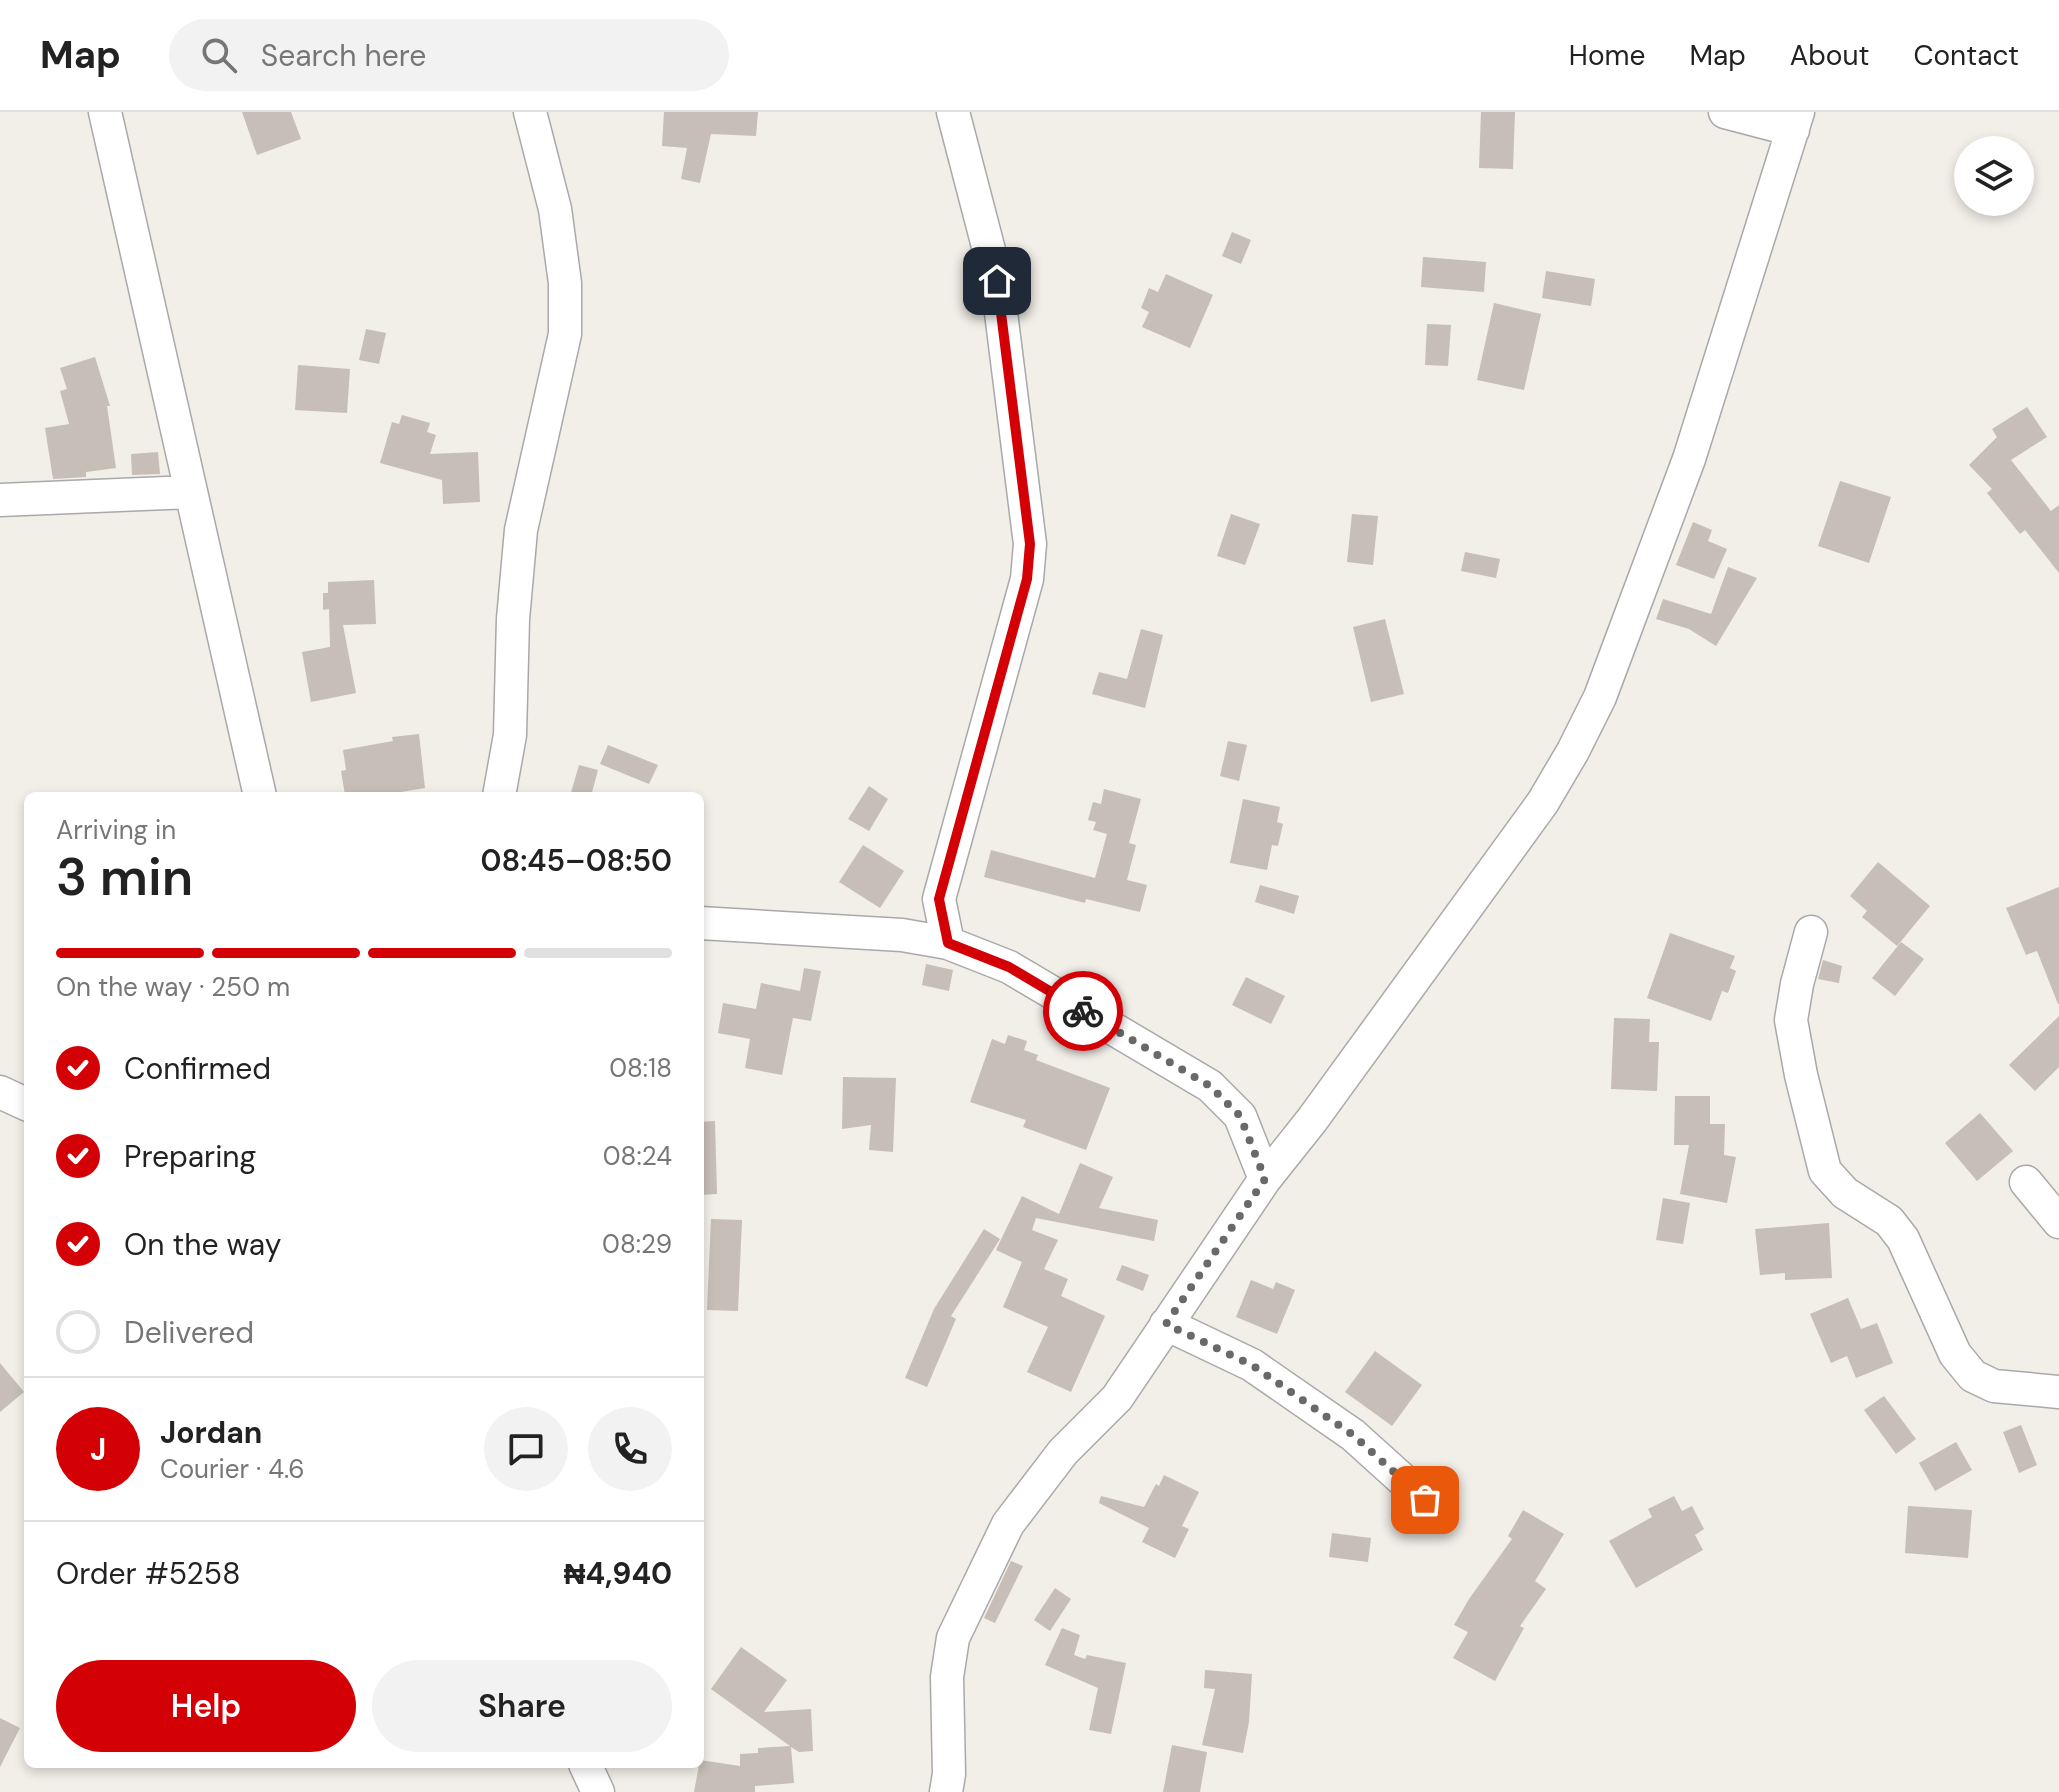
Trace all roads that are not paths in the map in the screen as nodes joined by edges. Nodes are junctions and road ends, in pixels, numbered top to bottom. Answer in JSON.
{"nodes":[{"id":1,"x":105,"y":112,"type":"edge"},
{"id":2,"x":530,"y":112,"type":"edge"},
{"id":3,"x":953,"y":112,"type":"edge"},
{"id":4,"x":1725,"y":112,"type":"edge"},
{"id":5,"x":1796,"y":121,"type":"edge"},
{"id":6,"x":190,"y":492,"type":"junction"},
{"id":7,"x":0,"y":500,"type":"edge"},
{"id":8,"x":259,"y":792,"type":"edge"},
{"id":9,"x":500,"y":792,"type":"edge"},
{"id":10,"x":939,"y":899,"type":"junction"},
{"id":11,"x":704,"y":923,"type":"edge"},
{"id":12,"x":1811,"y":932,"type":"dead end"},
{"id":13,"x":902,"y":935,"type":"junction"},
{"id":14,"x":948,"y":943,"type":"junction"},
{"id":15,"x":1265,"y":1179,"type":"junction"},
{"id":16,"x":2026,"y":1182,"type":"dead end"},
{"id":17,"x":2059,"y":1222,"type":"edge"},
{"id":18,"x":1166,"y":1324,"type":"junction"},
{"id":19,"x":2059,"y":1392,"type":"edge"},
{"id":20,"x":1425,"y":1500,"type":"dead end"},
{"id":21,"x":587,"y":1768,"type":"edge"},
{"id":22,"x":598,"y":1792,"type":"edge"},
{"id":23,"x":946,"y":1792,"type":"edge"}],
"edges":[{"from":1,"to":6,"type":"street"},
{"from":2,"to":9,"type":"street"},
{"from":3,"to":10,"type":"street"},
{"from":4,"to":5,"type":"street"},
{"from":5,"to":15,"type":"street"},
{"from":6,"to":7,"type":"street"},
{"from":6,"to":8,"type":"street"},
{"from":10,"to":13,"type":"street"},
{"from":10,"to":14,"type":"street"},
{"from":11,"to":13,"type":"street"},
{"from":12,"to":19,"type":"street"},
{"from":13,"to":14,"type":"street"},
{"from":14,"to":15,"type":"street"},
{"from":15,"to":18,"type":"street"},
{"from":16,"to":17,"type":"street"},
{"from":18,"to":20,"type":"street"},
{"from":18,"to":23,"type":"street"},
{"from":21,"to":22,"type":"street"}]}
